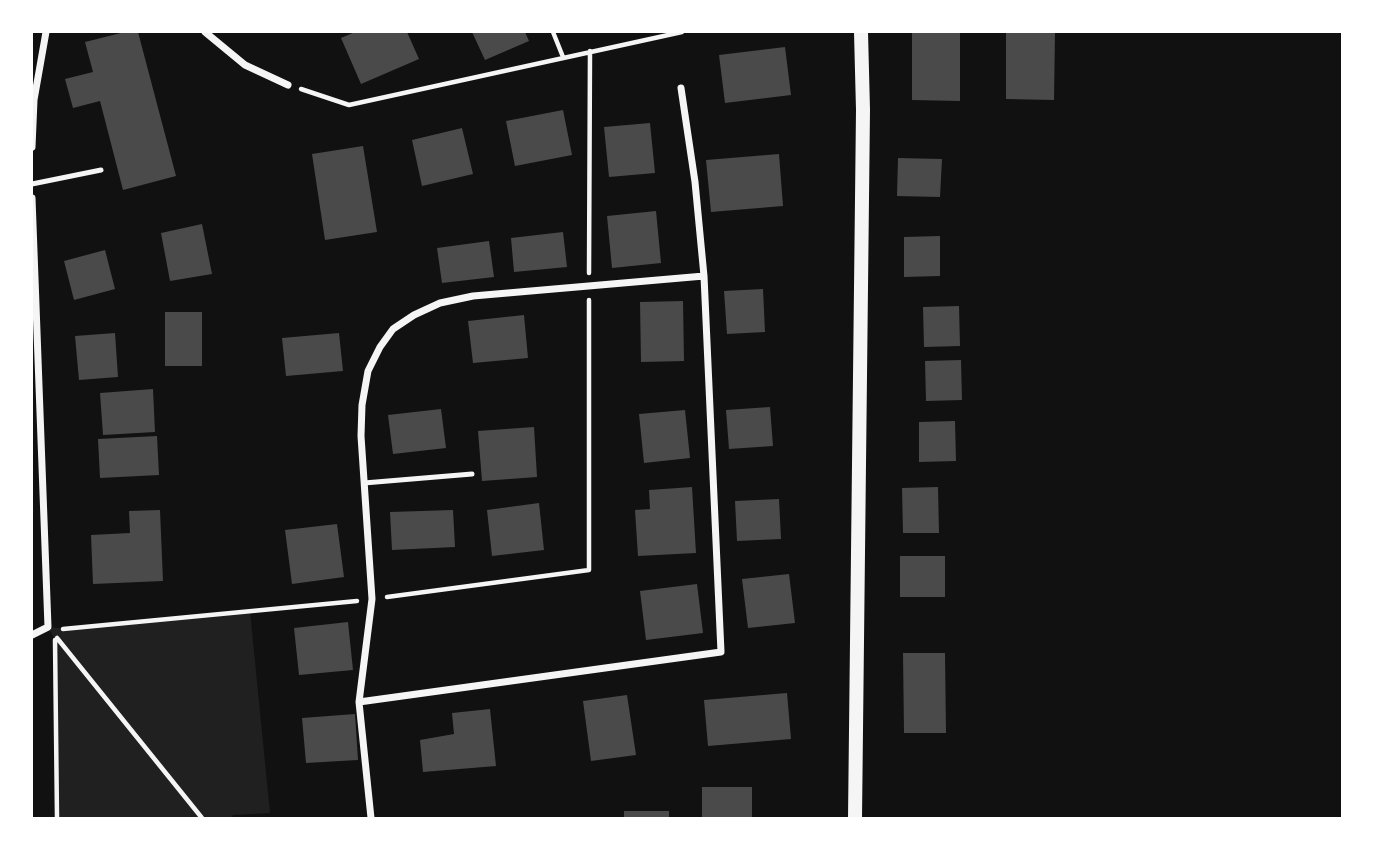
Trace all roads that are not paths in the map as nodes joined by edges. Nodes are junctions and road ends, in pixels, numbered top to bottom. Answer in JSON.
{"nodes":[{"id":1,"x":46,"y":32,"type":"edge"},
{"id":2,"x":205,"y":32,"type":"edge"},
{"id":3,"x":861,"y":32,"type":"edge"},
{"id":4,"x":288,"y":85,"type":"road end"},
{"id":5,"x":681,"y":88,"type":"dead end"},
{"id":6,"x":32,"y":147,"type":"edge"},
{"id":7,"x":101,"y":170,"type":"dead end"},
{"id":8,"x":32,"y":184,"type":"edge"},
{"id":9,"x":32,"y":198,"type":"edge"},
{"id":10,"x":704,"y":276,"type":"junction"},
{"id":11,"x":472,"y":474,"type":"dead end"},
{"id":12,"x":364,"y":483,"type":"junction"},
{"id":13,"x":32,"y":635,"type":"edge"},
{"id":14,"x":359,"y":702,"type":"junction"},
{"id":15,"x":371,"y":818,"type":"edge"},
{"id":16,"x":855,"y":818,"type":"edge"}],
"edges":[{"from":1,"to":6,"type":"street"},
{"from":2,"to":4,"type":"street"},
{"from":3,"to":16,"type":"main road"},
{"from":5,"to":10,"type":"street"},
{"from":7,"to":8,"type":"lane"},
{"from":9,"to":13,"type":"street"},
{"from":10,"to":12,"type":"street"},
{"from":10,"to":14,"type":"street"},
{"from":11,"to":12,"type":"lane"},
{"from":12,"to":14,"type":"street"},
{"from":14,"to":15,"type":"street"}]}
